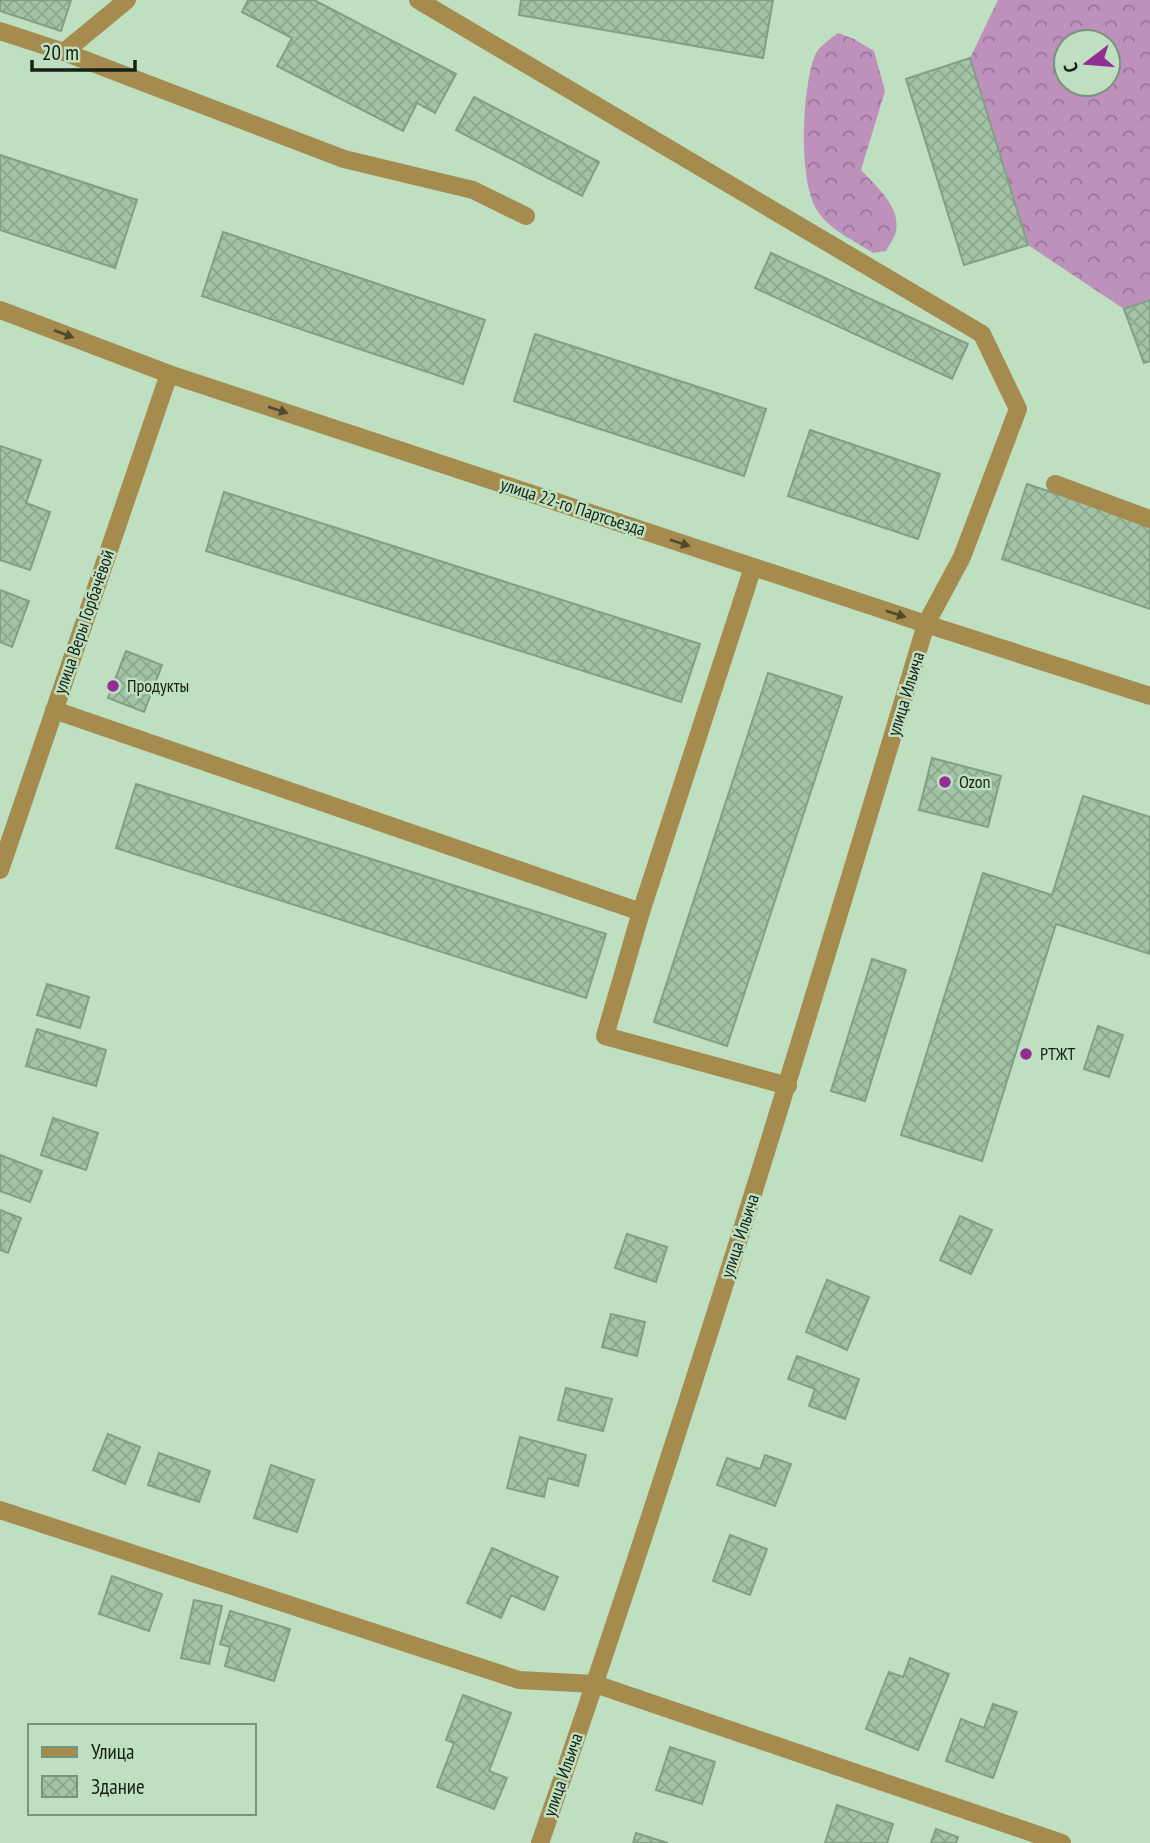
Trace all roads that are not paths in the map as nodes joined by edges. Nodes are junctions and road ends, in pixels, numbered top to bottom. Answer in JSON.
{"nodes":[{"id":1,"x":127,"y":0,"type":"edge"},
{"id":2,"x":418,"y":0,"type":"edge"},
{"id":3,"x":0,"y":30,"type":"edge"},
{"id":4,"x":64,"y":51,"type":"junction"},
{"id":5,"x":526,"y":216,"type":"dead end"},
{"id":6,"x":0,"y":310,"type":"edge"},
{"id":7,"x":169,"y":373,"type":"junction"},
{"id":8,"x":1055,"y":484,"type":"dead end"},
{"id":9,"x":1150,"y":519,"type":"edge"},
{"id":10,"x":753,"y":567,"type":"junction"},
{"id":11,"x":926,"y":624,"type":"junction"},
{"id":12,"x":1150,"y":696,"type":"edge"},
{"id":13,"x":54,"y":710,"type":"junction"},
{"id":14,"x":0,"y":870,"type":"edge"},
{"id":15,"x":641,"y":912,"type":"junction"},
{"id":16,"x":788,"y":1086,"type":"junction"},
{"id":17,"x":0,"y":1510,"type":"edge"},
{"id":18,"x":595,"y":1684,"type":"junction"},
{"id":19,"x":540,"y":1843,"type":"edge"},
{"id":20,"x":1062,"y":1843,"type":"edge"}],
"edges":[{"from":1,"to":4,"type":"street"},
{"from":2,"to":11,"type":"street","name":"улица Ильича"},
{"from":3,"to":4,"type":"street"},
{"from":4,"to":5,"type":"street"},
{"from":6,"to":7,"type":"street","name":"улица 22-го Партсъезда","one_way":true},
{"from":7,"to":10,"type":"street","name":"улица 22-го Партсъезда","one_way":true},
{"from":7,"to":13,"type":"street","name":"улица Веры Горбачёвой"},
{"from":8,"to":9,"type":"street"},
{"from":10,"to":11,"type":"street","name":"улица 22-го Партсъезда","one_way":true},
{"from":10,"to":15,"type":"street"},
{"from":11,"to":12,"type":"street","name":"улица 22-го Партсъезда"},
{"from":11,"to":16,"type":"street","name":"улица Ильича"},
{"from":13,"to":14,"type":"street","name":"улица Веры Горбачёвой"},
{"from":13,"to":15,"type":"street"},
{"from":15,"to":16,"type":"street"},
{"from":16,"to":18,"type":"street","name":"улица Ильича"},
{"from":17,"to":18,"type":"street"},
{"from":18,"to":19,"type":"street","name":"улица Ильича"},
{"from":18,"to":20,"type":"street"}]}
